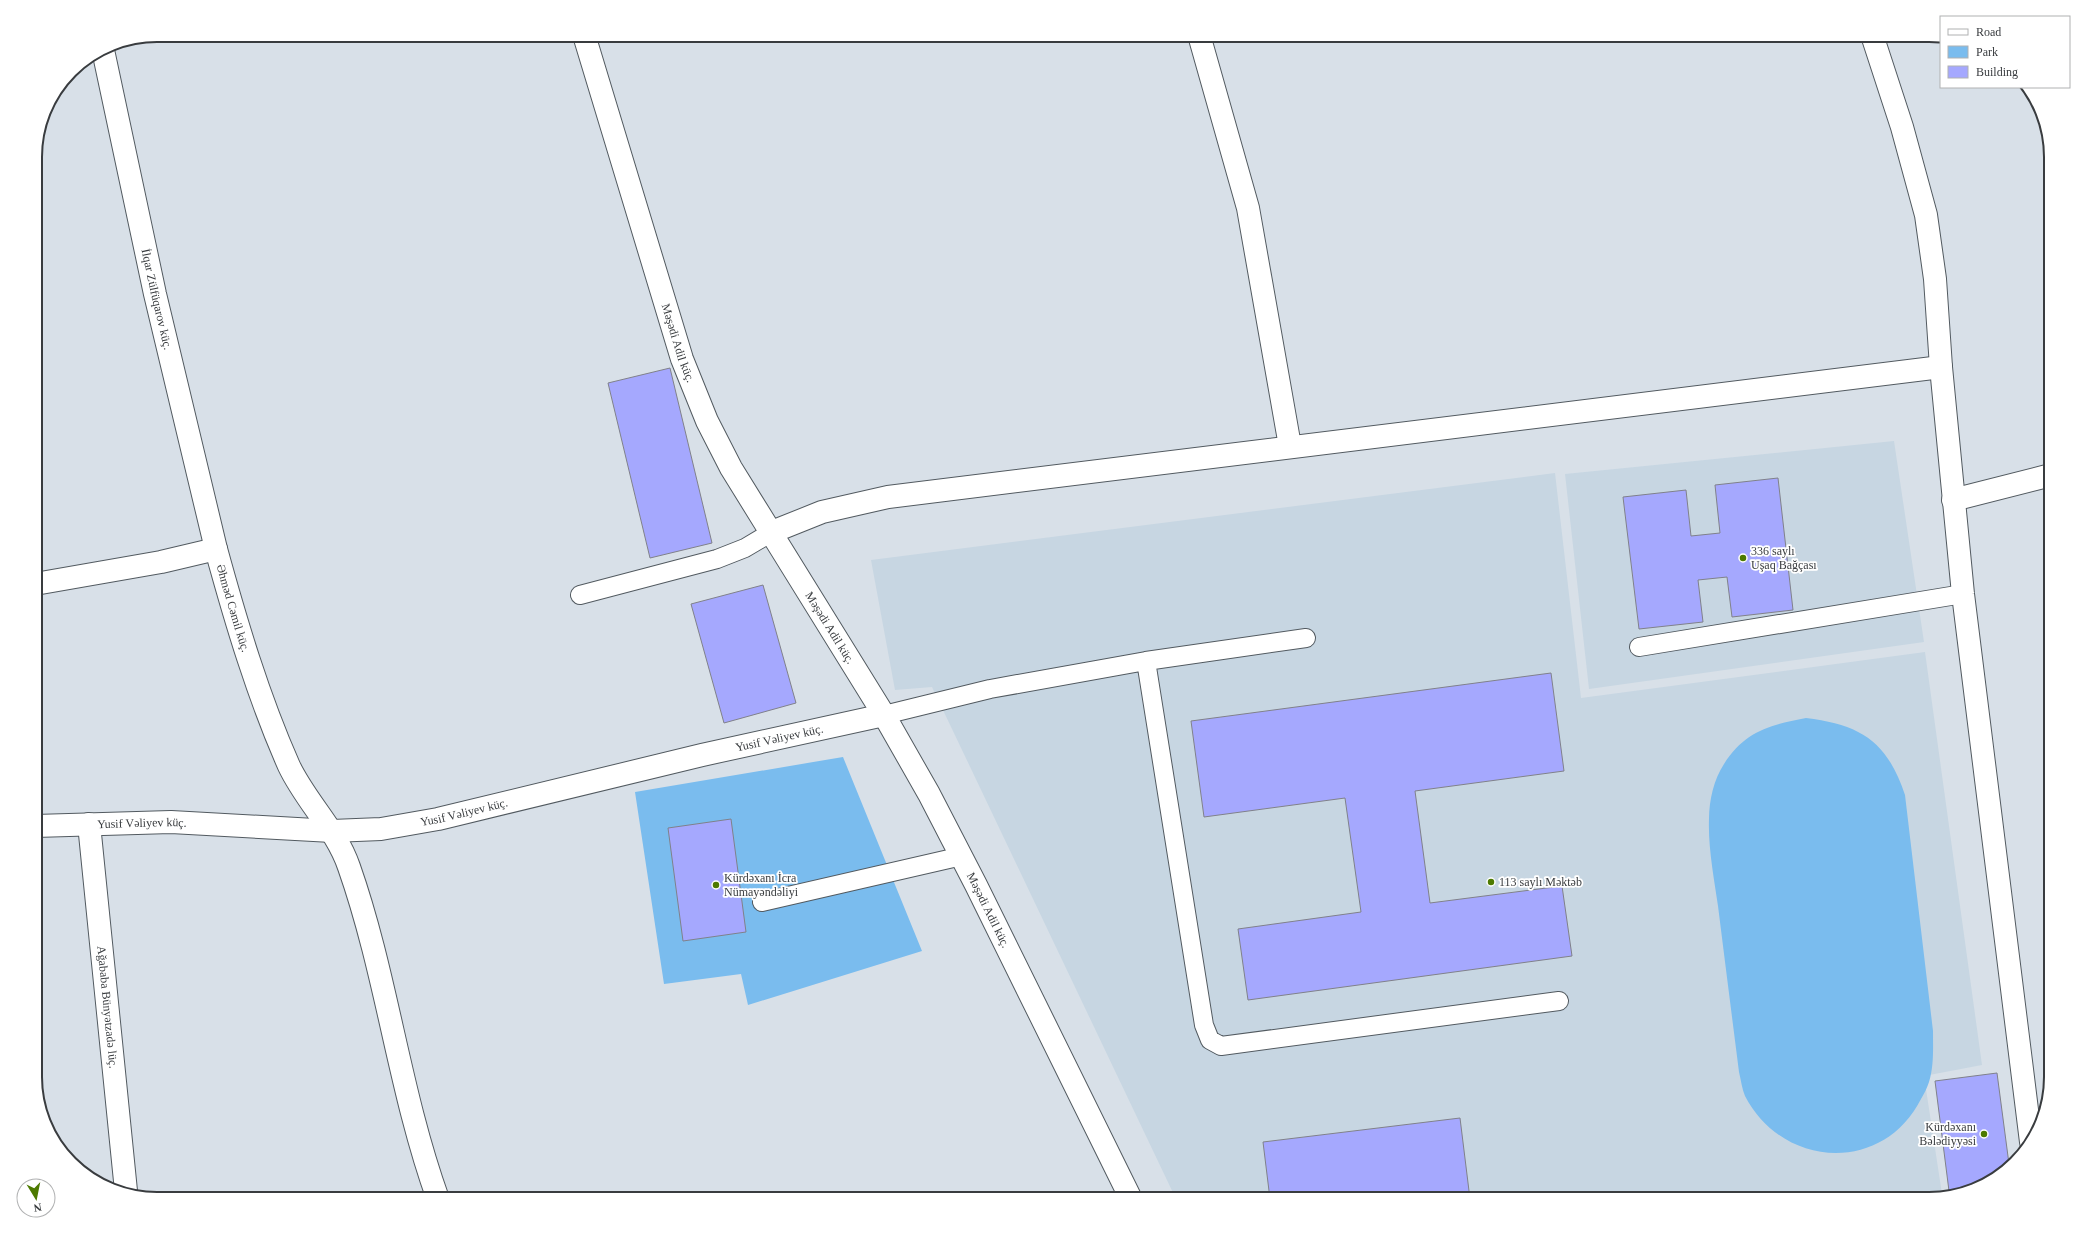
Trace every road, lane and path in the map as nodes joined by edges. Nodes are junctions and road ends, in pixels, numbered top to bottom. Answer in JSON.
{"nodes":[{"id":1,"x":586,"y":42,"type":"edge"},
{"id":2,"x":1201,"y":42,"type":"edge"},
{"id":3,"x":1874,"y":42,"type":"edge"},
{"id":4,"x":103,"y":55,"type":"edge"},
{"id":5,"x":1941,"y":367,"type":"junction"},
{"id":6,"x":1290,"y":446,"type":"junction"},
{"id":7,"x":2044,"y":477,"type":"edge"},
{"id":8,"x":1953,"y":500,"type":"junction"},
{"id":9,"x":772,"y":532,"type":"junction"},
{"id":10,"x":216,"y":548,"type":"junction"},
{"id":11,"x":42,"y":583,"type":"edge"},
{"id":12,"x":1963,"y":594,"type":"junction"},
{"id":13,"x":580,"y":595,"type":"dead end"},
{"id":14,"x":1306,"y":638,"type":"dead end"},
{"id":15,"x":1639,"y":647,"type":"dead end"},
{"id":16,"x":1146,"y":661,"type":"junction"},
{"id":17,"x":884,"y":715,"type":"junction"},
{"id":18,"x":89,"y":824,"type":"junction"},
{"id":19,"x":42,"y":826,"type":"edge"},
{"id":20,"x":332,"y":831,"type":"junction"},
{"id":21,"x":962,"y":856,"type":"junction"},
{"id":22,"x":762,"y":902,"type":"dead end"},
{"id":23,"x":1559,"y":1001,"type":"dead end"},
{"id":24,"x":2030,"y":1132,"type":"edge"},
{"id":25,"x":126,"y":1188,"type":"edge"},
{"id":26,"x":436,"y":1192,"type":"edge"},
{"id":27,"x":1128,"y":1192,"type":"edge"}],
"edges":[{"from":1,"to":9,"type":"street","name":"Məşədi Adil küç."},
{"from":2,"to":6,"type":"street"},
{"from":3,"to":5,"type":"street"},
{"from":4,"to":10,"type":"street","name":"İlqar Zülfüqarov küç."},
{"from":5,"to":6,"type":"street"},
{"from":5,"to":8,"type":"street"},
{"from":6,"to":9,"type":"street"},
{"from":7,"to":8,"type":"street"},
{"from":8,"to":12,"type":"street"},
{"from":9,"to":13,"type":"lane"},
{"from":9,"to":17,"type":"street","name":"Məşədi Adil küç."},
{"from":10,"to":11,"type":"street","name":"Əhməd Cəmil küç."},
{"from":10,"to":20,"type":"street","name":"Əhməd Cəmil küç."},
{"from":12,"to":15,"type":"lane"},
{"from":12,"to":24,"type":"street"},
{"from":14,"to":16,"type":"lane"},
{"from":16,"to":17,"type":"lane"},
{"from":16,"to":23,"type":"lane"},
{"from":17,"to":20,"type":"street","name":"Yusif Vəliyev küç."},
{"from":17,"to":21,"type":"street","name":"Məşədi Adil küç."},
{"from":18,"to":19,"type":"street","name":"Yusif Vəliyev küç."},
{"from":18,"to":20,"type":"street","name":"Yusif Vəliyev küç."},
{"from":18,"to":25,"type":"street","name":"Ağababa Bünyətzadə lüç."},
{"from":20,"to":26,"type":"street","name":"Əhməd Cəmil küç."},
{"from":21,"to":22,"type":"lane"},
{"from":21,"to":27,"type":"street","name":"Məşədi Adil küç."}]}
